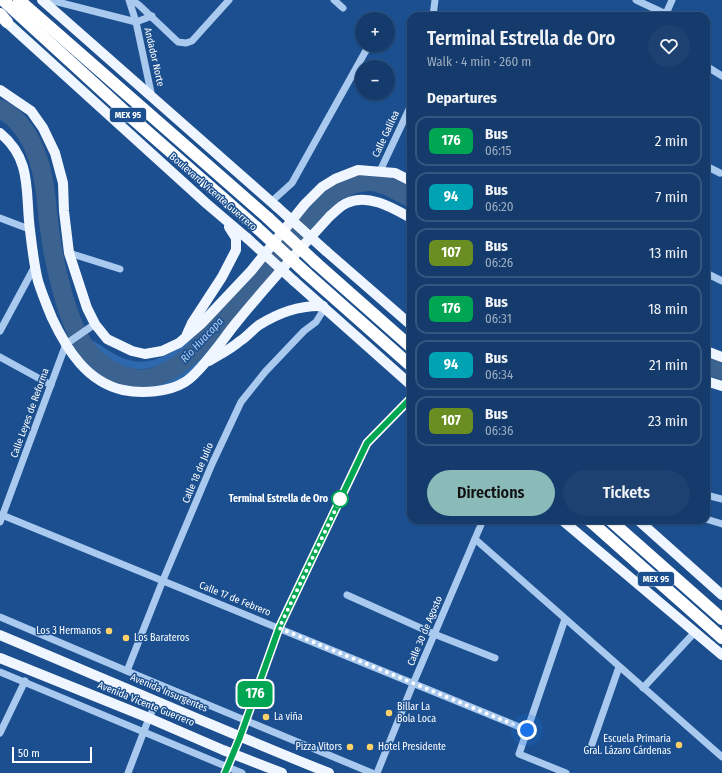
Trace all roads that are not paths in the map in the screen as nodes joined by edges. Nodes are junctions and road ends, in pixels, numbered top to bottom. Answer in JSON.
{"nodes":[{"id":1,"x":3,"y":0,"type":"edge"},
{"id":2,"x":19,"y":0,"type":"edge"},
{"id":3,"x":42,"y":0,"type":"edge"},
{"id":4,"x":50,"y":0,"type":"edge"},
{"id":5,"x":129,"y":0,"type":"edge"},
{"id":6,"x":132,"y":0,"type":"edge"},
{"id":7,"x":229,"y":0,"type":"edge"},
{"id":8,"x":334,"y":0,"type":"edge"},
{"id":9,"x":435,"y":0,"type":"edge"},
{"id":10,"x":636,"y":0,"type":"edge"},
{"id":11,"x":672,"y":0,"type":"edge"},
{"id":12,"x":343,"y":8,"type":"dead end"},
{"id":13,"x":434,"y":12,"type":"edge"},
{"id":14,"x":659,"y":12,"type":"edge"},
{"id":15,"x":666,"y":12,"type":"edge"},
{"id":16,"x":152,"y":16,"type":"junction"},
{"id":17,"x":2,"y":18,"type":"edge"},
{"id":18,"x":136,"y":22,"type":"junction"},
{"id":19,"x":365,"y":52,"type":"edge"},
{"id":20,"x":710,"y":68,"type":"edge"},
{"id":21,"x":722,"y":76,"type":"edge"},
{"id":22,"x":0,"y":90,"type":"edge"},
{"id":23,"x":152,"y":97,"type":"junction"},
{"id":24,"x":407,"y":114,"type":"edge"},
{"id":25,"x":0,"y":133,"type":"edge"},
{"id":26,"x":710,"y":168,"type":"edge"},
{"id":27,"x":380,"y":171,"type":"junction"},
{"id":28,"x":720,"y":173,"type":"dead end"},
{"id":29,"x":407,"y":179,"type":"edge"},
{"id":30,"x":207,"y":204,"type":"junction"},
{"id":31,"x":274,"y":204,"type":"junction"},
{"id":32,"x":407,"y":216,"type":"edge"},
{"id":33,"x":0,"y":218,"type":"edge"},
{"id":34,"x":30,"y":229,"type":"junction"},
{"id":35,"x":69,"y":253,"type":"junction"},
{"id":36,"x":35,"y":266,"type":"junction"},
{"id":37,"x":120,"y":269,"type":"dead end"},
{"id":38,"x":710,"y":275,"type":"edge"},
{"id":39,"x":722,"y":281,"type":"edge"},
{"id":40,"x":323,"y":306,"type":"junction"},
{"id":41,"x":407,"y":322,"type":"edge"},
{"id":42,"x":95,"y":324,"type":"junction"},
{"id":43,"x":0,"y":331,"type":"edge"},
{"id":44,"x":186,"y":337,"type":"junction"},
{"id":45,"x":68,"y":343,"type":"junction"},
{"id":46,"x":407,"y":343,"type":"edge"},
{"id":47,"x":710,"y":352,"type":"edge"},
{"id":48,"x":722,"y":356,"type":"edge"},
{"id":49,"x":0,"y":357,"type":"edge"},
{"id":50,"x":407,"y":362,"type":"edge"},
{"id":51,"x":204,"y":364,"type":"junction"},
{"id":52,"x":407,"y":381,"type":"edge"},
{"id":53,"x":710,"y":382,"type":"edge"},
{"id":54,"x":51,"y":385,"type":"junction"},
{"id":55,"x":722,"y":386,"type":"edge"},
{"id":56,"x":407,"y":402,"type":"edge"},
{"id":57,"x":710,"y":497,"type":"edge"},
{"id":58,"x":722,"y":499,"type":"edge"},
{"id":59,"x":1,"y":518,"type":"edge"},
{"id":60,"x":710,"y":520,"type":"edge"},
{"id":61,"x":481,"y":524,"type":"edge"},
{"id":62,"x":567,"y":524,"type":"edge"},
{"id":63,"x":594,"y":524,"type":"edge"},
{"id":64,"x":615,"y":524,"type":"edge"},
{"id":65,"x":642,"y":524,"type":"edge"},
{"id":66,"x":722,"y":524,"type":"edge"},
{"id":67,"x":475,"y":539,"type":"junction"},
{"id":68,"x":163,"y":580,"type":"junction"},
{"id":69,"x":347,"y":595,"type":"dead end"},
{"id":70,"x":722,"y":595,"type":"edge"},
{"id":71,"x":0,"y":617,"type":"edge"},
{"id":72,"x":565,"y":619,"type":"junction"},
{"id":73,"x":722,"y":619,"type":"edge"},
{"id":74,"x":279,"y":628,"type":"junction"},
{"id":75,"x":695,"y":632,"type":"junction"},
{"id":76,"x":434,"y":634,"type":"junction"},
{"id":77,"x":0,"y":635,"type":"edge"},
{"id":78,"x":722,"y":638,"type":"edge"},
{"id":79,"x":722,"y":655,"type":"edge"},
{"id":80,"x":0,"y":658,"type":"edge"},
{"id":81,"x":495,"y":658,"type":"dead end"},
{"id":82,"x":619,"y":667,"type":"junction"},
{"id":83,"x":127,"y":671,"type":"junction"},
{"id":84,"x":0,"y":672,"type":"edge"},
{"id":85,"x":25,"y":681,"type":"junction"},
{"id":86,"x":413,"y":684,"type":"junction"},
{"id":87,"x":643,"y":688,"type":"junction"},
{"id":88,"x":157,"y":701,"type":"junction"},
{"id":89,"x":149,"y":718,"type":"junction"},
{"id":90,"x":246,"y":720,"type":"junction"},
{"id":91,"x":527,"y":730,"type":"junction"},
{"id":92,"x":144,"y":732,"type":"junction"},
{"id":93,"x":0,"y":733,"type":"edge"},
{"id":94,"x":240,"y":737,"type":"junction"},
{"id":95,"x":591,"y":747,"type":"dead end"},
{"id":96,"x":233,"y":754,"type":"junction"},
{"id":97,"x":722,"y":757,"type":"edge"},
{"id":98,"x":227,"y":770,"type":"edge"},
{"id":99,"x":128,"y":773,"type":"edge"},
{"id":100,"x":242,"y":773,"type":"edge"},
{"id":101,"x":282,"y":773,"type":"edge"},
{"id":102,"x":329,"y":773,"type":"edge"},
{"id":103,"x":372,"y":773,"type":"edge"},
{"id":104,"x":377,"y":773,"type":"edge"},
{"id":105,"x":566,"y":773,"type":"edge"}],
"edges":[{"from":1,"to":50,"type":"highway","name":"Boulevard Vicente Guerrero","number":"MEX 95","bridge":true},
{"from":2,"to":46,"type":"highway","name":"Boulevard Vicente Guerrero","number":"MEX 95","bridge":true},
{"from":3,"to":23,"type":"main road"},
{"from":4,"to":18,"type":"street","name":"Andador Norte"},
{"from":5,"to":18,"type":"street","name":"Andador Norte"},
{"from":6,"to":16,"type":"street"},
{"from":7,"to":16,"type":"street","name":"Andador Norte"},
{"from":8,"to":12,"type":"street"},
{"from":9,"to":13,"type":"street"},
{"from":10,"to":14,"type":"street"},
{"from":11,"to":15,"type":"street"},
{"from":16,"to":18,"type":"street","name":"Andador Norte"},
{"from":17,"to":30,"type":"main road","name":"Boulevard Vicente Guerrero"},
{"from":18,"to":23,"type":"street","name":"Andador Norte"},
{"from":19,"to":31,"type":"street"},
{"from":20,"to":21,"type":"street"},
{"from":22,"to":35,"type":"main road"},
{"from":23,"to":31,"type":"main road"},
{"from":24,"to":27,"type":"street","name":"Calle Galilea"},
{"from":25,"to":34,"type":"main road"},
{"from":26,"to":28,"type":"street"},
{"from":27,"to":29,"type":"main road"},
{"from":27,"to":44,"type":"main road"},
{"from":30,"to":40,"type":"main road","name":"Boulevard Vicente Guerrero","bridge":true},
{"from":30,"to":44,"type":"main road"},
{"from":31,"to":41,"type":"main road","bridge":true},
{"from":32,"to":51,"type":"main road"},
{"from":33,"to":34,"type":"street"},
{"from":34,"to":36,"type":"main road"},
{"from":35,"to":37,"type":"street"},
{"from":35,"to":42,"type":"main road"},
{"from":36,"to":43,"type":"street"},
{"from":36,"to":45,"type":"main road"},
{"from":38,"to":39,"type":"street"},
{"from":40,"to":51,"type":"main road"},
{"from":40,"to":52,"type":"main road","name":"Boulevard Vicente Guerrero"},
{"from":40,"to":68,"type":"street","name":"Calle 18 de Julio"},
{"from":42,"to":44,"type":"main road"},
{"from":42,"to":45,"type":"street"},
{"from":45,"to":51,"type":"main road"},
{"from":45,"to":54,"type":"street","name":"Calle Leyes de Reforma"},
{"from":47,"to":48,"type":"main road"},
{"from":49,"to":54,"type":"street"},
{"from":53,"to":55,"type":"main road"},
{"from":54,"to":59,"type":"street","name":"Calle Leyes de Reforma"},
{"from":56,"to":74,"type":"street"},
{"from":57,"to":58,"type":"street"},
{"from":59,"to":68,"type":"street","name":"Calle 17 de Febrero"},
{"from":60,"to":66,"type":"street"},
{"from":61,"to":67,"type":"street","name":"Calle 30 de Agosto"},
{"from":62,"to":75,"type":"main road"},
{"from":63,"to":78,"type":"highway","number":"MEX 95"},
{"from":64,"to":73,"type":"highway","number":"MEX 95"},
{"from":65,"to":70,"type":"main road"},
{"from":67,"to":72,"type":"street"},
{"from":67,"to":76,"type":"street","name":"Calle 30 de Agosto"},
{"from":68,"to":74,"type":"street","name":"Calle 17 de Febrero"},
{"from":68,"to":83,"type":"street","name":"Calle 18 de Julio"},
{"from":69,"to":76,"type":"street"},
{"from":71,"to":83,"type":"street"},
{"from":72,"to":82,"type":"street"},
{"from":72,"to":91,"type":"street"},
{"from":74,"to":86,"type":"street","name":"Calle 17 de Febrero"},
{"from":74,"to":90,"type":"street"},
{"from":75,"to":79,"type":"main road"},
{"from":75,"to":87,"type":"street"},
{"from":76,"to":81,"type":"street"},
{"from":76,"to":86,"type":"street","name":"Calle 30 de Agosto"},
{"from":77,"to":88,"type":"main road","name":"Avenida Insurgentes"},
{"from":80,"to":89,"type":"main road","name":"Avenida Vicente Guerrero"},
{"from":82,"to":87,"type":"street"},
{"from":82,"to":95,"type":"street"},
{"from":83,"to":90,"type":"street"},
{"from":84,"to":85,"type":"street"},
{"from":85,"to":92,"type":"street"},
{"from":85,"to":93,"type":"street"},
{"from":86,"to":91,"type":"street","name":"Calle 17 de Febrero"},
{"from":86,"to":104,"type":"street","name":"Calle 30 de Agosto"},
{"from":87,"to":97,"type":"street"},
{"from":88,"to":89,"type":"street"},
{"from":88,"to":94,"type":"main road","name":"Avenida Insurgentes"},
{"from":89,"to":92,"type":"street"},
{"from":89,"to":96,"type":"main road","name":"Avenida Vicente Guerrero"},
{"from":90,"to":94,"type":"street"},
{"from":90,"to":103,"type":"street"},
{"from":91,"to":105,"type":"street"},
{"from":92,"to":98,"type":"street"},
{"from":92,"to":99,"type":"street"},
{"from":94,"to":96,"type":"street"},
{"from":94,"to":102,"type":"main road","name":"Avenida Insurgentes"},
{"from":96,"to":98,"type":"street"},
{"from":96,"to":101,"type":"main road","name":"Avenida Vicente Guerrero"},
{"from":98,"to":100,"type":"street"}]}
